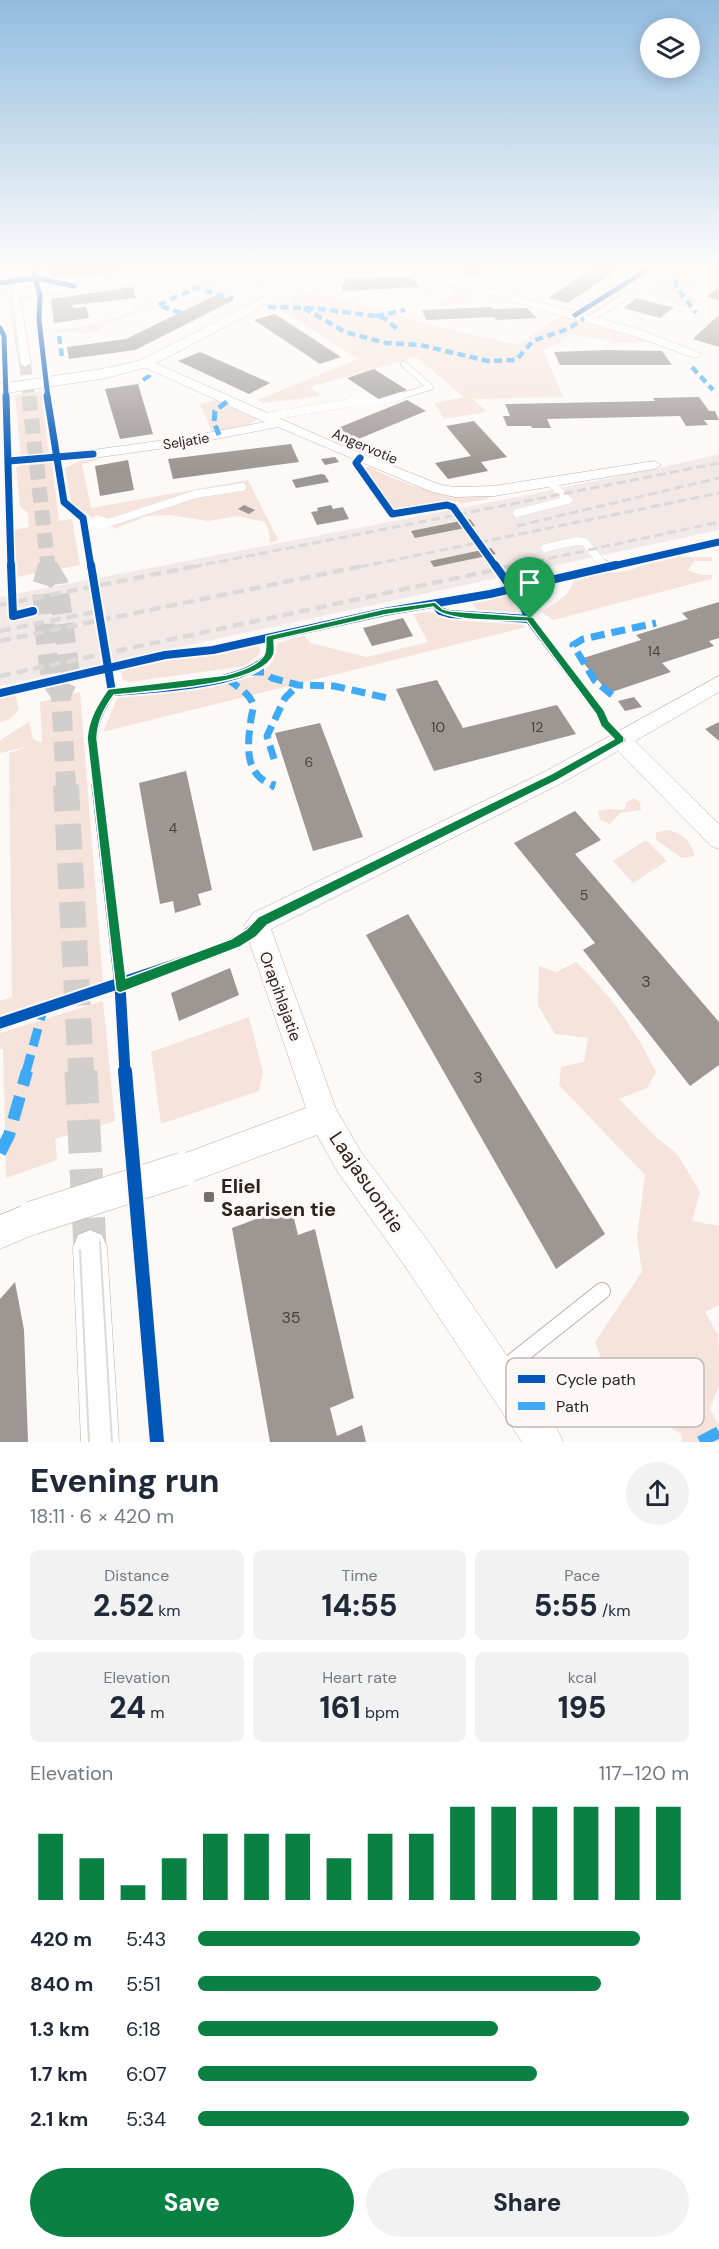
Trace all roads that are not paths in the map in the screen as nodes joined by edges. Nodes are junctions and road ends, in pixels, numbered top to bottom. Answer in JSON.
{"nodes":[{"id":1,"x":20,"y":334,"type":"edge"},
{"id":2,"x":202,"y":334,"type":"edge"},
{"id":3,"x":642,"y":334,"type":"edge"},
{"id":4,"x":696,"y":354,"type":"dead end"},
{"id":5,"x":25,"y":363,"type":"tunnel mouth"},
{"id":6,"x":146,"y":363,"type":"junction"},
{"id":7,"x":404,"y":364,"type":"dead end"},
{"id":8,"x":430,"y":387,"type":"junction"},
{"id":9,"x":0,"y":389,"type":"edge"},
{"id":10,"x":438,"y":395,"type":"dead end"},
{"id":11,"x":273,"y":420,"type":"junction"},
{"id":12,"x":93,"y":454,"type":"dead end"},
{"id":13,"x":654,"y":465,"type":"dead end"},
{"id":14,"x":551,"y":483,"type":"junction"},
{"id":15,"x":242,"y":487,"type":"dead end"},
{"id":16,"x":518,"y":513,"type":"dead end"},
{"id":17,"x":85,"y":523,"type":"dead end"},
{"id":18,"x":546,"y":548,"type":"dead end"},
{"id":19,"x":606,"y":568,"type":"dead end"},
{"id":20,"x":719,"y":683,"type":"edge"},
{"id":21,"x":621,"y":740,"type":"junction"},
{"id":22,"x":719,"y":839,"type":"edge"},
{"id":23,"x":324,"y":1117,"type":"junction"},
{"id":24,"x":0,"y":1232,"type":"edge"},
{"id":25,"x":90,"y":1247,"type":"tunnel mouth"},
{"id":26,"x":602,"y":1291,"type":"dead end"},
{"id":27,"x":517,"y":1358,"type":"edge"},
{"id":28,"x":506,"y":1367,"type":"edge"},
{"id":29,"x":498,"y":1373,"type":"junction"},
{"id":30,"x":506,"y":1385,"type":"edge"},
{"id":31,"x":534,"y":1427,"type":"edge"},
{"id":32,"x":100,"y":1442,"type":"edge"},
{"id":33,"x":544,"y":1442,"type":"edge"}],
"edges":[{"from":1,"to":5,"type":"street"},
{"from":2,"to":6,"type":"street"},
{"from":3,"to":4,"type":"street"},
{"from":6,"to":9,"type":"street"},
{"from":6,"to":11,"type":"street","name":"Angervotie"},
{"from":7,"to":8,"type":"lane"},
{"from":8,"to":10,"type":"lane"},
{"from":8,"to":11,"type":"lane"},
{"from":11,"to":12,"type":"street","name":"Seljatie"},
{"from":11,"to":14,"type":"street","name":"Angervotie"},
{"from":13,"to":14,"type":"street","name":"Angervotie"},
{"from":14,"to":16,"type":"lane"},
{"from":15,"to":17,"type":"lane"},
{"from":18,"to":19,"type":"lane"},
{"from":20,"to":21,"type":"street","name":"Orapihlajatie"},
{"from":21,"to":22,"type":"street"},
{"from":21,"to":23,"type":"street","name":"Orapihlajatie"},
{"from":23,"to":24,"type":"street","name":"Laajasuontie","bridge":true},
{"from":23,"to":29,"type":"street","name":"Laajasuontie"},
{"from":25,"to":32,"type":"street"},
{"from":26,"to":27,"type":"lane"},
{"from":28,"to":29,"type":"lane"},
{"from":29,"to":30,"type":"street","name":"Laajasuontie"},
{"from":31,"to":33,"type":"street","name":"Laajasuontie"}]}
